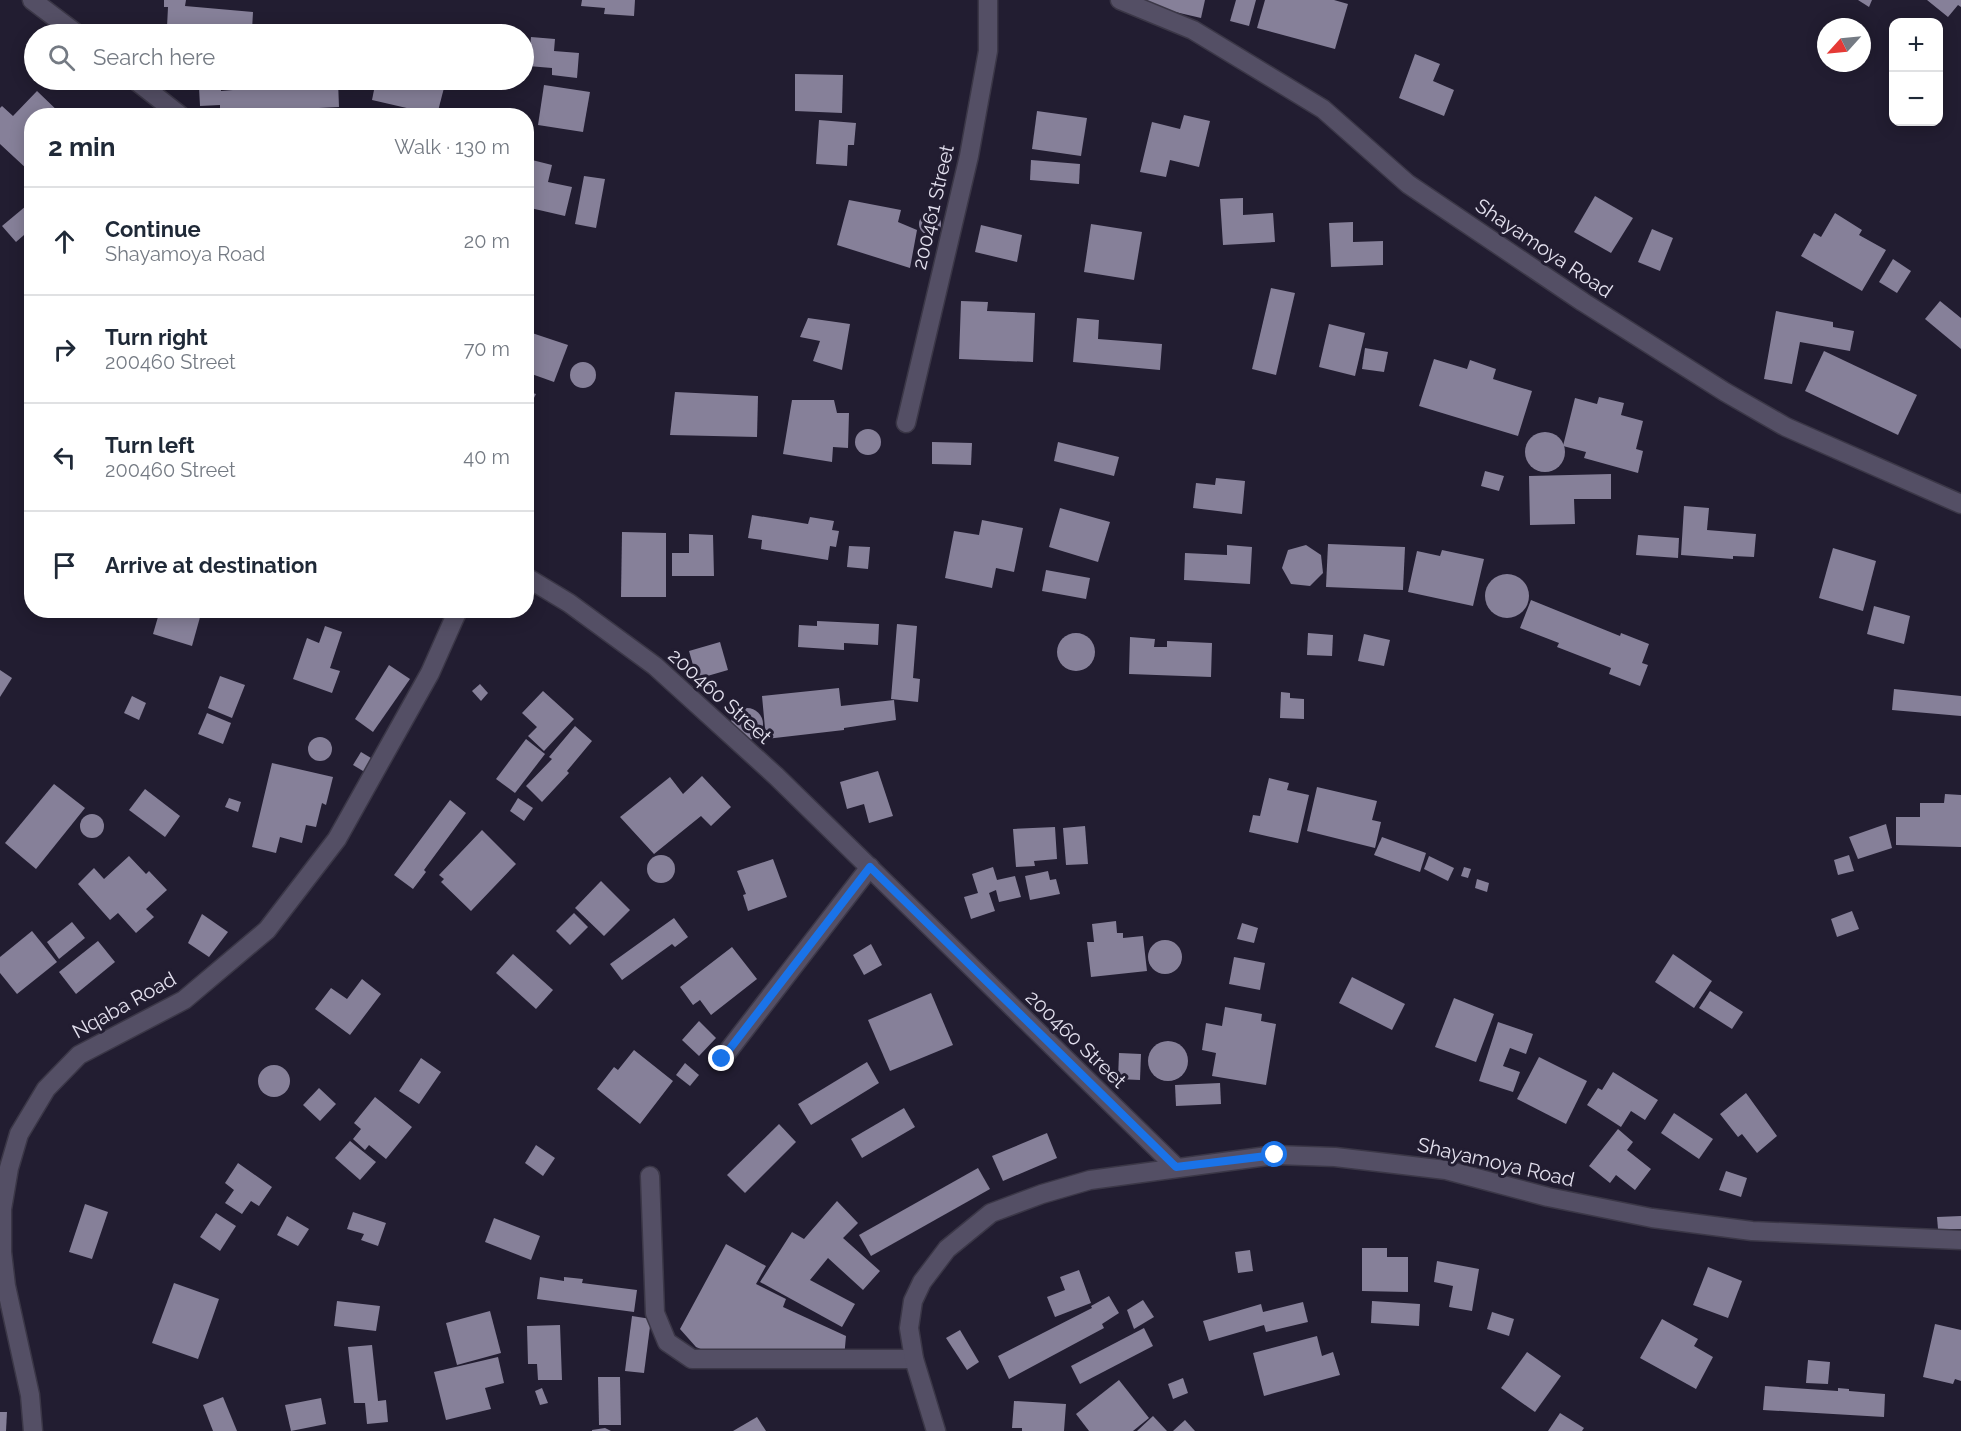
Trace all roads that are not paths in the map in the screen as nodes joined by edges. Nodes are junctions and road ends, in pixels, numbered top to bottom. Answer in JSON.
{"nodes":[{"id":1,"x":32,"y":0,"type":"edge"},
{"id":2,"x":988,"y":0,"type":"edge"},
{"id":3,"x":1120,"y":0,"type":"edge"},
{"id":4,"x":63,"y":24,"type":"edge"},
{"id":5,"x":148,"y":90,"type":"edge"},
{"id":6,"x":171,"y":108,"type":"edge"},
{"id":7,"x":906,"y":423,"type":"dead end"},
{"id":8,"x":1961,"y":504,"type":"edge"},
{"id":9,"x":534,"y":582,"type":"edge"},
{"id":10,"x":454,"y":618,"type":"edge"},
{"id":11,"x":870,"y":867,"type":"junction"},
{"id":12,"x":722,"y":1059,"type":"dead end"},
{"id":13,"x":1176,"y":1167,"type":"junction"},
{"id":14,"x":650,"y":1176,"type":"dead end"},
{"id":15,"x":1,"y":1209,"type":"edge"},
{"id":16,"x":1961,"y":1240,"type":"edge"},
{"id":17,"x":914,"y":1359,"type":"junction"},
{"id":18,"x":33,"y":1431,"type":"edge"},
{"id":19,"x":936,"y":1431,"type":"edge"}],
"edges":[{"from":1,"to":4,"type":"street"},
{"from":2,"to":7,"type":"street","name":"200461 Street"},
{"from":3,"to":8,"type":"street","name":"Shayamoya Road"},
{"from":5,"to":6,"type":"street"},
{"from":9,"to":11,"type":"street","name":"200460 Street"},
{"from":10,"to":15,"type":"street","name":"Nqaba Road"},
{"from":11,"to":12,"type":"street"},
{"from":11,"to":13,"type":"street","name":"200460 Street"},
{"from":13,"to":16,"type":"street","name":"Shayamoya Road"},
{"from":13,"to":17,"type":"street","name":"Shayamoya Road"},
{"from":14,"to":17,"type":"street"},
{"from":15,"to":18,"type":"street","name":"Nqaba Road"},
{"from":17,"to":19,"type":"street","name":"Shayamoya Road"}]}
